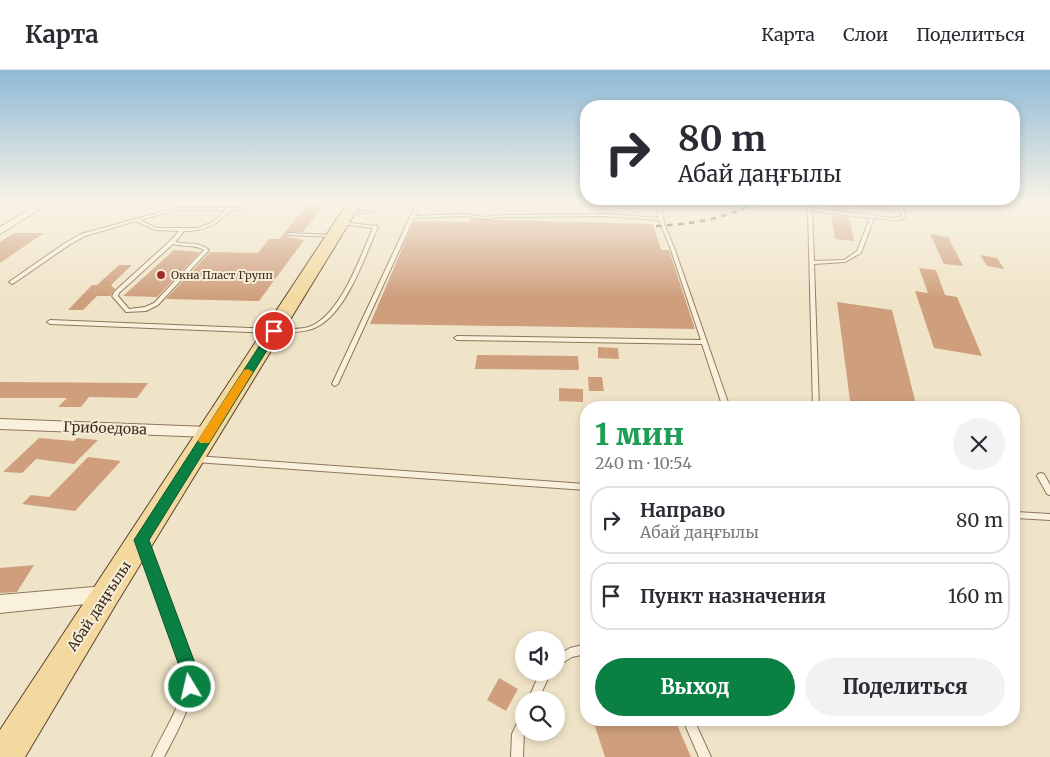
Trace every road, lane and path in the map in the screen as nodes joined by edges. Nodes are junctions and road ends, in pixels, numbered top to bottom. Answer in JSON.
{"nodes":[{"id":1,"x":89,"y":234,"type":"edge"},
{"id":2,"x":179,"y":234,"type":"edge"},
{"id":3,"x":336,"y":234,"type":"edge"},
{"id":4,"x":373,"y":234,"type":"edge"},
{"id":5,"x":404,"y":234,"type":"edge"},
{"id":6,"x":666,"y":234,"type":"edge"},
{"id":7,"x":811,"y":234,"type":"edge"},
{"id":8,"x":866,"y":234,"type":"edge"},
{"id":9,"x":172,"y":242,"type":"junction"},
{"id":10,"x":812,"y":262,"type":"junction"},
{"id":11,"x":12,"y":282,"type":"dead end"},
{"id":12,"x":50,"y":322,"type":"dead end"},
{"id":13,"x":274,"y":331,"type":"junction"},
{"id":14,"x":457,"y":338,"type":"dead end"},
{"id":15,"x":705,"y":342,"type":"junction"},
{"id":16,"x":335,"y":384,"type":"dead end"},
{"id":17,"x":725,"y":401,"type":"edge"},
{"id":18,"x":816,"y":401,"type":"edge"},
{"id":19,"x":0,"y":424,"type":"edge"},
{"id":20,"x":209,"y":432,"type":"junction"},
{"id":21,"x":192,"y":458,"type":"junction"},
{"id":22,"x":1042,"y":476,"type":"dead end"},
{"id":23,"x":580,"y":487,"type":"edge"},
{"id":24,"x":1050,"y":492,"type":"edge"},
{"id":25,"x":1020,"y":516,"type":"edge"},
{"id":26,"x":1050,"y":518,"type":"edge"},
{"id":27,"x":141,"y":540,"type":"junction"},
{"id":28,"x":105,"y":594,"type":"junction"},
{"id":29,"x":0,"y":604,"type":"edge"},
{"id":30,"x":580,"y":650,"type":"edge"},
{"id":31,"x":565,"y":656,"type":"edge"},
{"id":32,"x":691,"y":726,"type":"edge"},
{"id":33,"x":518,"y":741,"type":"edge"},
{"id":34,"x":4,"y":757,"type":"edge"},
{"id":35,"x":158,"y":757,"type":"edge"},
{"id":36,"x":517,"y":757,"type":"edge"},
{"id":37,"x":705,"y":757,"type":"edge"}],
"edges":[{"from":1,"to":11,"type":"lane"},
{"from":2,"to":9,"type":"lane"},
{"from":3,"to":13,"type":"main road","name":"Абай даңғылы"},
{"from":4,"to":13,"type":"lane"},
{"from":5,"to":16,"type":"lane"},
{"from":6,"to":15,"type":"lane"},
{"from":7,"to":10,"type":"lane"},
{"from":8,"to":10,"type":"lane"},
{"from":9,"to":9,"type":"lane"},
{"from":10,"to":18,"type":"lane"},
{"from":12,"to":13,"type":"lane"},
{"from":13,"to":20,"type":"main road","name":"Абай даңғылы"},
{"from":14,"to":15,"type":"lane"},
{"from":15,"to":17,"type":"lane"},
{"from":19,"to":20,"type":"street","name":"Грибоедова"},
{"from":20,"to":21,"type":"main road","name":"Абай даңғылы"},
{"from":21,"to":23,"type":"lane"},
{"from":21,"to":27,"type":"main road","name":"Абай даңғылы"},
{"from":22,"to":24,"type":"lane"},
{"from":25,"to":26,"type":"lane"},
{"from":27,"to":28,"type":"main road","name":"Абай даңғылы"},
{"from":27,"to":35,"type":"lane"},
{"from":28,"to":29,"type":"street"},
{"from":28,"to":34,"type":"main road","name":"Абай даңғылы"},
{"from":30,"to":31,"type":"lane"},
{"from":32,"to":37,"type":"lane"},
{"from":33,"to":36,"type":"lane"}]}
